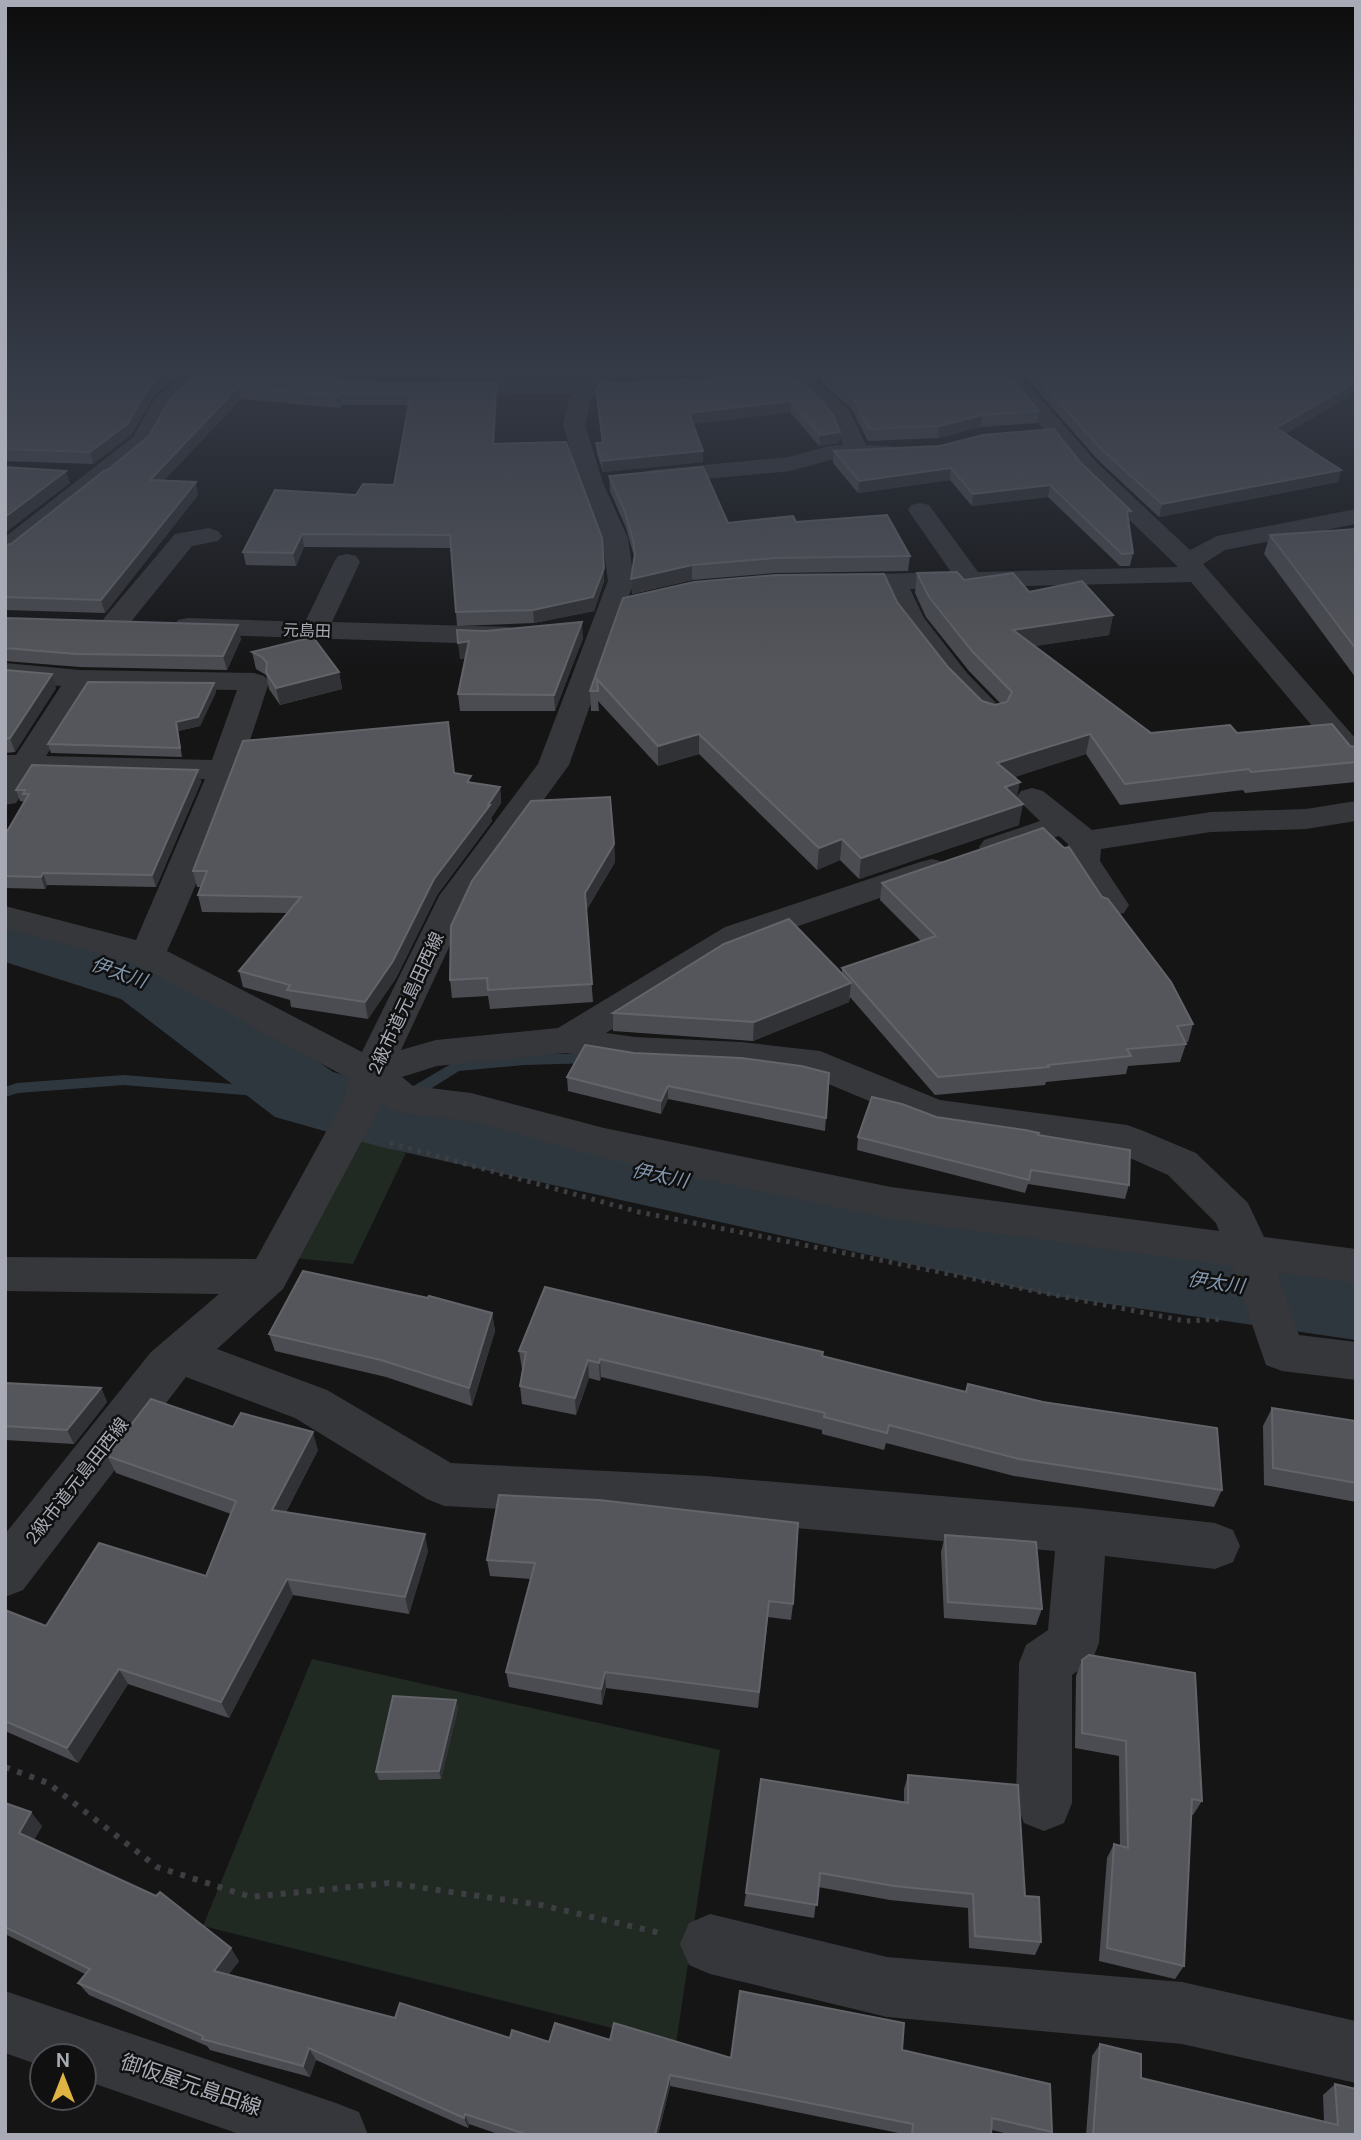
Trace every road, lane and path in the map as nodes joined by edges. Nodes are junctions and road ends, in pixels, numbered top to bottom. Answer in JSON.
{"nodes":[{"id":1,"x":65,"y":472,"type":"edge"},
{"id":2,"x":107,"y":472,"type":"edge"},
{"id":3,"x":607,"y":472,"type":"edge"},
{"id":4,"x":715,"y":472,"type":"edge"},
{"id":5,"x":1093,"y":472,"type":"edge"},
{"id":6,"x":103,"y":475,"type":"junction"},
{"id":7,"x":613,"y":481,"type":"junction"},
{"id":8,"x":920,"y":510,"type":"dead end"},
{"id":9,"x":1356,"y":516,"type":"edge"},
{"id":10,"x":209,"y":536,"type":"dead end"},
{"id":11,"x":5,"y":550,"type":"edge"},
{"id":12,"x":347,"y":562,"type":"dead end"},
{"id":13,"x":1193,"y":568,"type":"junction"},
{"id":14,"x":971,"y":581,"type":"junction"},
{"id":15,"x":814,"y":583,"type":"edge"},
{"id":16,"x":894,"y":583,"type":"junction"},
{"id":17,"x":617,"y":611,"type":"junction"},
{"id":18,"x":315,"y":630,"type":"junction"},
{"id":19,"x":573,"y":630,"type":"edge"},
{"id":20,"x":536,"y":633,"type":"edge"},
{"id":21,"x":5,"y":671,"type":"edge"},
{"id":22,"x":80,"y":680,"type":"junction"},
{"id":23,"x":992,"y":714,"type":"edge"},
{"id":24,"x":1356,"y":758,"type":"edge"},
{"id":25,"x":15,"y":765,"type":"edge"},
{"id":26,"x":225,"y":770,"type":"junction"},
{"id":27,"x":5,"y":796,"type":"edge"},
{"id":28,"x":1032,"y":798,"type":"dead end"},
{"id":29,"x":1356,"y":811,"type":"edge"},
{"id":30,"x":1075,"y":832,"type":"junction"},
{"id":31,"x":1112,"y":905,"type":"edge"},
{"id":32,"x":5,"y":917,"type":"edge"},
{"id":33,"x":148,"y":955,"type":"junction"},
{"id":34,"x":566,"y":1040,"type":"junction"},
{"id":35,"x":371,"y":1073,"type":"junction"},
{"id":36,"x":349,"y":1123,"type":"junction"},
{"id":37,"x":1249,"y":1252,"type":"junction"},
{"id":38,"x":1356,"y":1266,"type":"edge"},
{"id":39,"x":5,"y":1274,"type":"edge"},
{"id":40,"x":268,"y":1277,"type":"junction"},
{"id":41,"x":1269,"y":1316,"type":"junction"},
{"id":42,"x":180,"y":1355,"type":"junction"},
{"id":43,"x":1356,"y":1361,"type":"edge"},
{"id":44,"x":1082,"y":1531,"type":"junction"},
{"id":45,"x":1215,"y":1546,"type":"dead end"},
{"id":46,"x":5,"y":1573,"type":"edge"},
{"id":47,"x":5,"y":1767,"type":"edge"},
{"id":48,"x":1044,"y":1803,"type":"dead end"},
{"id":49,"x":710,"y":1944,"type":"joint"},
{"id":50,"x":5,"y":2022,"type":"edge"},
{"id":51,"x":1356,"y":2052,"type":"edge"},
{"id":52,"x":336,"y":2135,"type":"edge"}],
"edges":[{"from":1,"to":6,"type":"street"},
{"from":2,"to":6,"type":"street"},
{"from":3,"to":7,"type":"street","name":"2級市道元島田西線"},
{"from":4,"to":7,"type":"street"},
{"from":5,"to":13,"type":"street"},
{"from":6,"to":11,"type":"street"},
{"from":7,"to":17,"type":"street","name":"2級市道元島田西線"},
{"from":8,"to":14,"type":"street"},
{"from":9,"to":13,"type":"street"},
{"from":10,"to":18,"type":"street","name":"元島田"},
{"from":12,"to":18,"type":"street"},
{"from":13,"to":14,"type":"street"},
{"from":13,"to":24,"type":"street"},
{"from":14,"to":16,"type":"street"},
{"from":15,"to":16,"type":"street"},
{"from":16,"to":23,"type":"street"},
{"from":17,"to":19,"type":"street"},
{"from":17,"to":35,"type":"street","name":"2級市道元島田西線"},
{"from":18,"to":20,"type":"street","name":"元島田"},
{"from":21,"to":22,"type":"street"},
{"from":22,"to":25,"type":"street"},
{"from":22,"to":26,"type":"street"},
{"from":25,"to":26,"type":"street"},
{"from":25,"to":27,"type":"street"},
{"from":26,"to":33,"type":"street"},
{"from":28,"to":30,"type":"street"},
{"from":29,"to":30,"type":"street"},
{"from":30,"to":31,"type":"street"},
{"from":30,"to":34,"type":"street"},
{"from":32,"to":33,"type":"street"},
{"from":33,"to":35,"type":"street"},
{"from":34,"to":35,"type":"street"},
{"from":34,"to":37,"type":"street"},
{"from":35,"to":36,"type":"street","name":"2級市道元島田西線"},
{"from":35,"to":37,"type":"street"},
{"from":36,"to":40,"type":"street","name":"2級市道元島田西線"},
{"from":36,"to":41,"type":"path"},
{"from":37,"to":38,"type":"street"},
{"from":37,"to":41,"type":"street"},
{"from":39,"to":40,"type":"street"},
{"from":40,"to":42,"type":"street","name":"2級市道元島田西線"},
{"from":41,"to":43,"type":"street"},
{"from":42,"to":44,"type":"street"},
{"from":42,"to":46,"type":"street","name":"2級市道元島田西線"},
{"from":44,"to":45,"type":"street"},
{"from":44,"to":48,"type":"street"},
{"from":47,"to":49,"type":"path"},
{"from":49,"to":51,"type":"street"},
{"from":50,"to":52,"type":"street","name":"御仮屋元島田線"}]}
